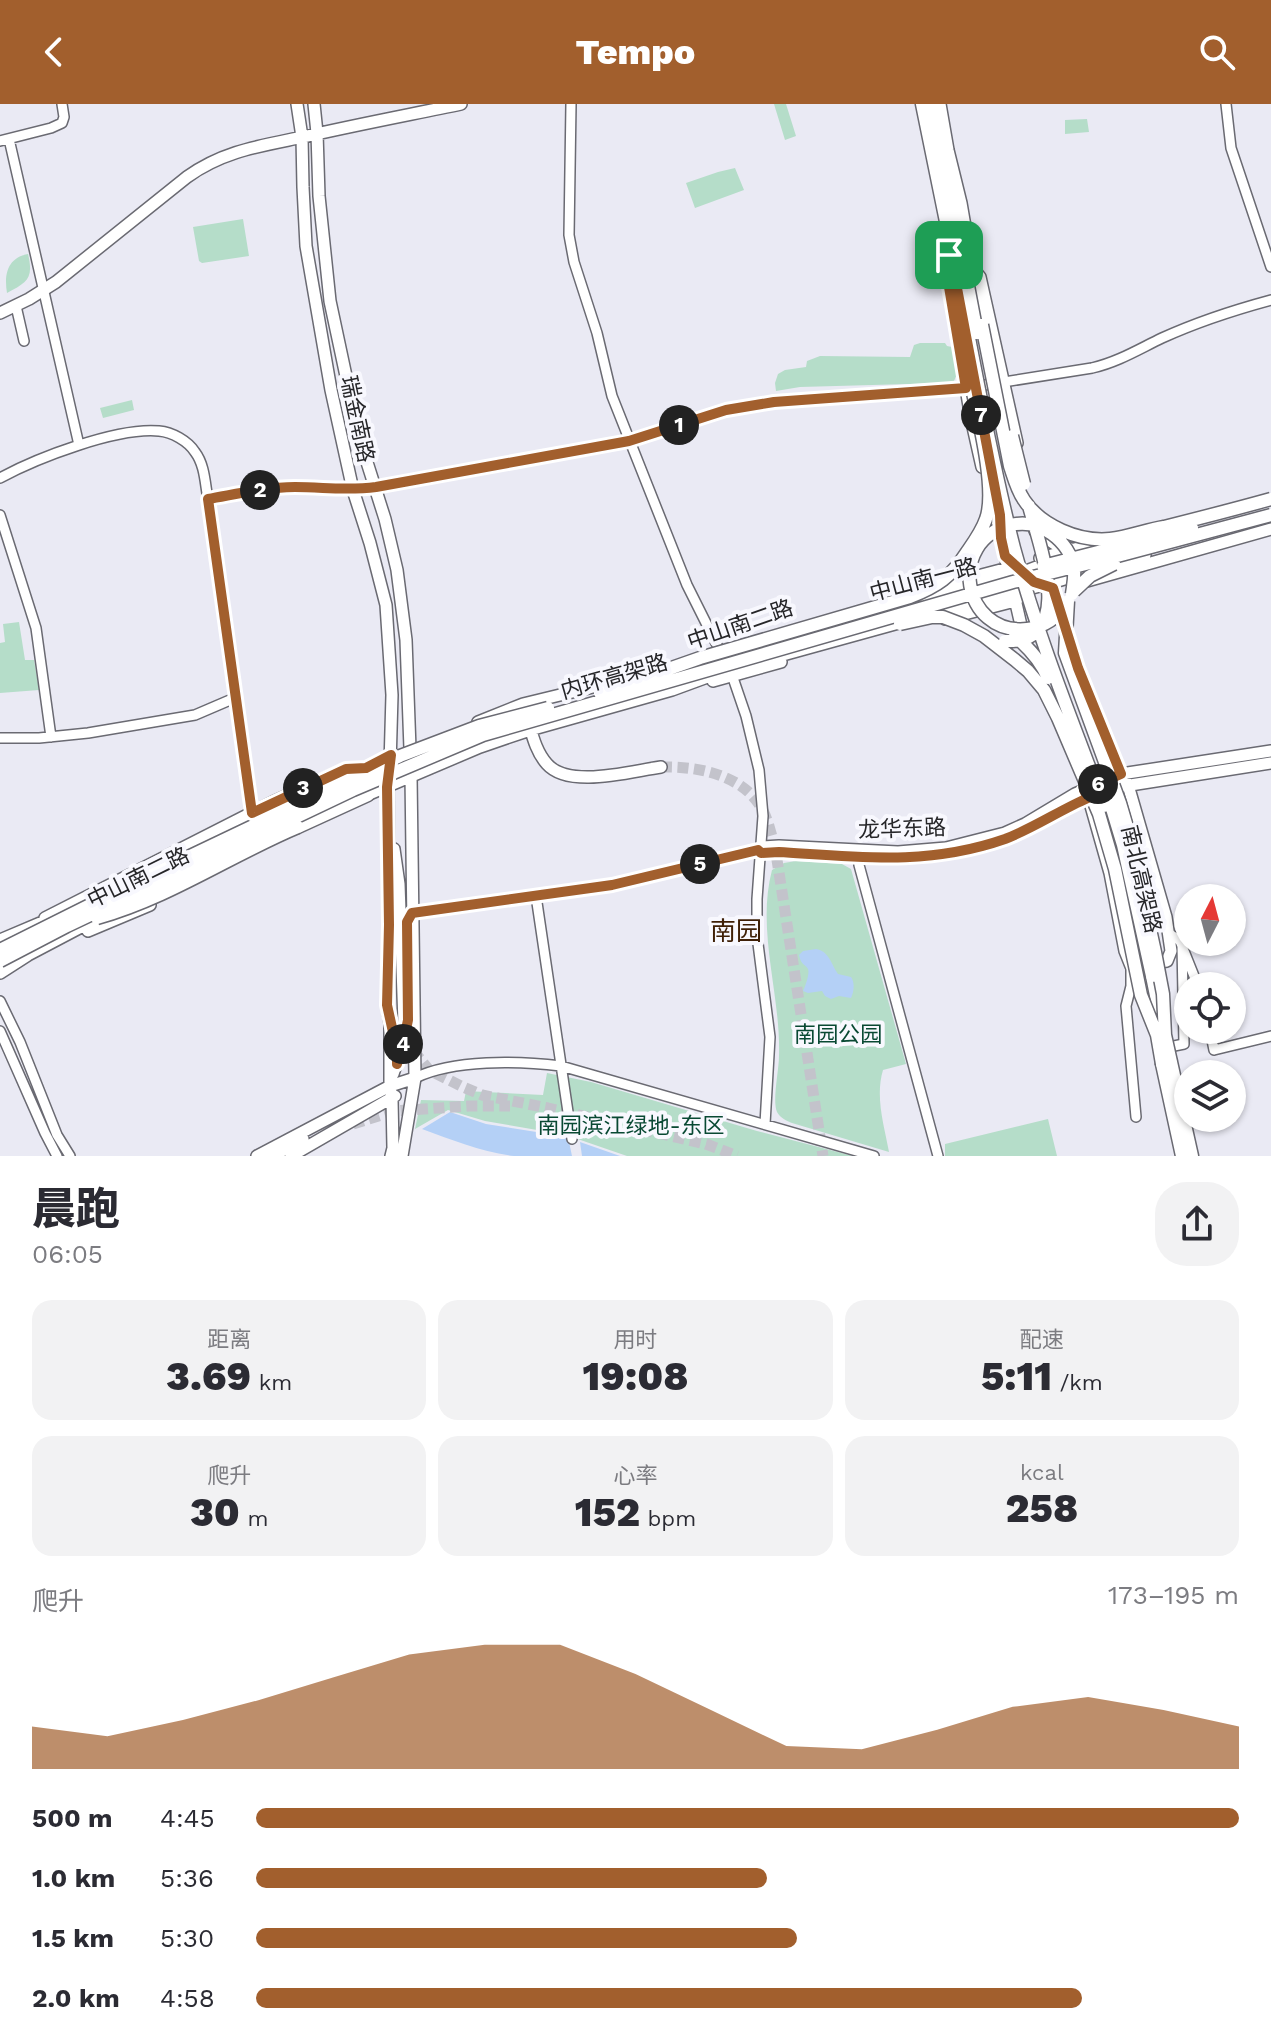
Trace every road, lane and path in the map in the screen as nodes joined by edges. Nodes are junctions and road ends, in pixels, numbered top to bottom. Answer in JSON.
{"nodes":[{"id":1,"x":62,"y":104,"type":"edge"},
{"id":2,"x":297,"y":104,"type":"edge"},
{"id":3,"x":314,"y":104,"type":"edge"},
{"id":4,"x":461,"y":104,"type":"edge"},
{"id":5,"x":571,"y":104,"type":"edge"},
{"id":6,"x":919,"y":104,"type":"edge"},
{"id":7,"x":933,"y":104,"type":"edge"},
{"id":8,"x":940,"y":104,"type":"edge"},
{"id":9,"x":1226,"y":104,"type":"edge"},
{"id":10,"x":317,"y":133,"type":"junction"},
{"id":11,"x":302,"y":137,"type":"junction"},
{"id":12,"x":5,"y":140,"type":"edge"},
{"id":13,"x":954,"y":252,"type":"junction"},
{"id":14,"x":1271,"y":267,"type":"edge"},
{"id":15,"x":44,"y":290,"type":"junction"},
{"id":16,"x":1271,"y":300,"type":"edge"},
{"id":17,"x":16,"y":306,"type":"junction"},
{"id":18,"x":0,"y":313,"type":"edge"},
{"id":19,"x":980,"y":317,"type":"junction"},
{"id":20,"x":24,"y":341,"type":"dead end"},
{"id":21,"x":1001,"y":382,"type":"junction"},
{"id":22,"x":971,"y":387,"type":"junction"},
{"id":23,"x":629,"y":441,"type":"junction"},
{"id":24,"x":79,"y":445,"type":"junction"},
{"id":25,"x":0,"y":478,"type":"edge"},
{"id":26,"x":376,"y":487,"type":"junction"},
{"id":27,"x":353,"y":490,"type":"junction"},
{"id":28,"x":208,"y":499,"type":"junction"},
{"id":29,"x":1026,"y":501,"type":"junction"},
{"id":30,"x":1271,"y":501,"type":"edge"},
{"id":31,"x":0,"y":515,"type":"edge"},
{"id":32,"x":1269,"y":518,"type":"edge"},
{"id":33,"x":986,"y":522,"type":"junction"},
{"id":34,"x":1031,"y":528,"type":"junction"},
{"id":35,"x":1045,"y":529,"type":"junction"},
{"id":36,"x":1271,"y":529,"type":"edge"},
{"id":37,"x":1090,"y":538,"type":"junction"},
{"id":38,"x":1058,"y":539,"type":"junction"},
{"id":39,"x":1109,"y":540,"type":"junction"},
{"id":40,"x":979,"y":546,"type":"junction"},
{"id":41,"x":1075,"y":550,"type":"junction"},
{"id":42,"x":1043,"y":560,"type":"junction"},
{"id":43,"x":959,"y":565,"type":"junction"},
{"id":44,"x":1012,"y":568,"type":"junction"},
{"id":45,"x":990,"y":573,"type":"junction"},
{"id":46,"x":1049,"y":585,"type":"junction"},
{"id":47,"x":957,"y":591,"type":"junction"},
{"id":48,"x":1014,"y":596,"type":"junction"},
{"id":49,"x":1070,"y":598,"type":"junction"},
{"id":50,"x":955,"y":608,"type":"junction"},
{"id":51,"x":990,"y":608,"type":"junction"},
{"id":52,"x":996,"y":623,"type":"junction"},
{"id":53,"x":984,"y":636,"type":"junction"},
{"id":54,"x":723,"y":655,"type":"junction"},
{"id":55,"x":703,"y":672,"type":"junction"},
{"id":56,"x":731,"y":673,"type":"junction"},
{"id":57,"x":600,"y":693,"type":"junction"},
{"id":58,"x":237,"y":697,"type":"junction"},
{"id":59,"x":523,"y":704,"type":"junction"},
{"id":60,"x":530,"y":730,"type":"junction"},
{"id":61,"x":51,"y":737,"type":"junction"},
{"id":62,"x":0,"y":738,"type":"edge"},
{"id":63,"x":410,"y":749,"type":"junction"},
{"id":64,"x":1271,"y":751,"type":"edge"},
{"id":65,"x":391,"y":755,"type":"junction"},
{"id":66,"x":1271,"y":763,"type":"edge"},
{"id":67,"x":661,"y":767,"type":"tunnel mouth"},
{"id":68,"x":363,"y":769,"type":"junction"},
{"id":69,"x":411,"y":776,"type":"junction"},
{"id":70,"x":1125,"y":780,"type":"junction"},
{"id":71,"x":387,"y":787,"type":"junction"},
{"id":72,"x":1086,"y":794,"type":"junction"},
{"id":73,"x":368,"y":795,"type":"junction"},
{"id":74,"x":388,"y":801,"type":"junction"},
{"id":75,"x":252,"y":813,"type":"junction"},
{"id":76,"x":1099,"y":814,"type":"junction"},
{"id":77,"x":760,"y":850,"type":"junction"},
{"id":78,"x":858,"y":854,"type":"junction"},
{"id":79,"x":536,"y":896,"type":"junction"},
{"id":80,"x":412,"y":913,"type":"junction"},
{"id":81,"x":64,"y":922,"type":"junction"},
{"id":82,"x":1170,"y":934,"type":"junction"},
{"id":83,"x":1174,"y":937,"type":"edge"},
{"id":84,"x":0,"y":940,"type":"edge"},
{"id":85,"x":0,"y":950,"type":"edge"},
{"id":86,"x":28,"y":955,"type":"junction"},
{"id":87,"x":1182,"y":956,"type":"edge"},
{"id":88,"x":0,"y":961,"type":"edge"},
{"id":89,"x":1131,"y":966,"type":"junction"},
{"id":90,"x":0,"y":973,"type":"edge"},
{"id":91,"x":0,"y":1001,"type":"edge"},
{"id":92,"x":390,"y":1023,"type":"junction"},
{"id":93,"x":404,"y":1023,"type":"dead end"},
{"id":94,"x":0,"y":1031,"type":"edge"},
{"id":95,"x":1161,"y":1035,"type":"junction"},
{"id":96,"x":1271,"y":1036,"type":"edge"},
{"id":97,"x":1246,"y":1042,"type":"edge"},
{"id":98,"x":1213,"y":1044,"type":"edge"},
{"id":99,"x":1238,"y":1044,"type":"edge"},
{"id":100,"x":397,"y":1064,"type":"junction"},
{"id":101,"x":561,"y":1066,"type":"junction"},
{"id":102,"x":415,"y":1078,"type":"junction"},
{"id":103,"x":391,"y":1093,"type":"junction"},
{"id":104,"x":1136,"y":1117,"type":"dead end"},
{"id":105,"x":765,"y":1124,"type":"junction"},
{"id":106,"x":303,"y":1139,"type":"dead end"},
{"id":107,"x":572,"y":1139,"type":"dead end"},
{"id":108,"x":57,"y":1156,"type":"edge"},
{"id":109,"x":70,"y":1156,"type":"edge"},
{"id":110,"x":257,"y":1156,"type":"edge"},
{"id":111,"x":273,"y":1156,"type":"edge"},
{"id":112,"x":291,"y":1156,"type":"edge"},
{"id":113,"x":391,"y":1156,"type":"edge"},
{"id":114,"x":402,"y":1156,"type":"edge"},
{"id":115,"x":874,"y":1156,"type":"edge"},
{"id":116,"x":938,"y":1156,"type":"edge"},
{"id":117,"x":1182,"y":1156,"type":"edge"},
{"id":118,"x":1192,"y":1156,"type":"edge"}],
"edges":[{"from":1,"to":12,"type":"street"},
{"from":2,"to":11,"type":"main road","name":"瑞金南路"},
{"from":3,"to":10,"type":"main road","name":"瑞金南路"},
{"from":4,"to":10,"type":"main road"},
{"from":5,"to":23,"type":"street"},
{"from":6,"to":13,"type":"highway","name":"南北高架路"},
{"from":7,"to":13,"type":"highway","name":"南北高架路"},
{"from":8,"to":21,"type":"main road"},
{"from":9,"to":14,"type":"street"},
{"from":10,"to":11,"type":"main road"},
{"from":10,"to":26,"type":"main road","name":"瑞金南路"},
{"from":11,"to":15,"type":"main road"},
{"from":11,"to":27,"type":"main road","name":"瑞金南路"},
{"from":12,"to":15,"type":"street"},
{"from":13,"to":19,"type":"highway","bridge":true},
{"from":13,"to":22,"type":"main road"},
{"from":13,"to":33,"type":"highway","bridge":true},
{"from":13,"to":95,"type":"highway","name":"南北高架路","bridge":true},
{"from":15,"to":17,"type":"main road"},
{"from":15,"to":24,"type":"street"},
{"from":16,"to":21,"type":"street"},
{"from":17,"to":18,"type":"main road"},
{"from":17,"to":20,"type":"street"},
{"from":19,"to":29,"type":"highway","bridge":true},
{"from":19,"to":53,"type":"highway","bridge":true},
{"from":21,"to":22,"type":"street"},
{"from":21,"to":29,"type":"main road"},
{"from":22,"to":23,"type":"street"},
{"from":22,"to":44,"type":"main road"},
{"from":23,"to":26,"type":"street"},
{"from":23,"to":54,"type":"street"},
{"from":24,"to":25,"type":"street"},
{"from":24,"to":28,"type":"street"},
{"from":26,"to":27,"type":"street"},
{"from":26,"to":63,"type":"main road","name":"瑞金南路"},
{"from":27,"to":28,"type":"street"},
{"from":27,"to":65,"type":"main road","name":"瑞金南路"},
{"from":28,"to":58,"type":"street"},
{"from":29,"to":34,"type":"main road"},
{"from":29,"to":35,"type":"highway","bridge":true},
{"from":29,"to":37,"type":"highway","bridge":true},
{"from":29,"to":39,"type":"main road"},
{"from":30,"to":37,"type":"highway","bridge":true},
{"from":30,"to":39,"type":"main road"},
{"from":30,"to":42,"type":"main road"},
{"from":30,"to":57,"type":"highway","name":"内环高架路","bridge":true},
{"from":31,"to":61,"type":"street"},
{"from":32,"to":46,"type":"main road","name":"中山南二路"},
{"from":32,"to":49,"type":"highway","bridge":true},
{"from":32,"to":55,"type":"highway","name":"内环高架路","bridge":true},
{"from":33,"to":40,"type":"highway","bridge":true},
{"from":33,"to":43,"type":"highway","bridge":true},
{"from":34,"to":41,"type":"main road"},
{"from":34,"to":42,"type":"main road"},
{"from":35,"to":38,"type":"highway","bridge":true},
{"from":35,"to":40,"type":"highway","bridge":true},
{"from":36,"to":46,"type":"main road"},
{"from":37,"to":38,"type":"highway","bridge":true},
{"from":38,"to":49,"type":"highway","bridge":true},
{"from":39,"to":41,"type":"main road"},
{"from":40,"to":43,"type":"highway","bridge":true},
{"from":40,"to":52,"type":"highway","bridge":true},
{"from":41,"to":42,"type":"main road"},
{"from":42,"to":44,"type":"main road","name":"中山南二路"},
{"from":42,"to":46,"type":"main road"},
{"from":43,"to":57,"type":"highway","bridge":true},
{"from":44,"to":45,"type":"main road","name":"中山南二路"},
{"from":44,"to":46,"type":"main road"},
{"from":44,"to":47,"type":"main road","name":"中山南一路"},
{"from":44,"to":48,"type":"main road"},
{"from":45,"to":47,"type":"main road"},
{"from":45,"to":54,"type":"main road","name":"中山南二路"},
{"from":46,"to":48,"type":"main road","name":"中山南二路"},
{"from":46,"to":70,"type":"main road"},
{"from":47,"to":54,"type":"main road","name":"中山南一路"},
{"from":48,"to":50,"type":"main road","name":"中山南二路"},
{"from":48,"to":51,"type":"main road","name":"中山南二路"},
{"from":48,"to":72,"type":"main road"},
{"from":49,"to":52,"type":"highway","bridge":true},
{"from":49,"to":95,"type":"highway","bridge":true},
{"from":50,"to":51,"type":"main road"},
{"from":50,"to":56,"type":"main road","name":"中山南二路"},
{"from":51,"to":56,"type":"main road","name":"中山南二路"},
{"from":52,"to":76,"type":"highway","bridge":true},
{"from":53,"to":55,"type":"highway","bridge":true},
{"from":53,"to":76,"type":"highway","bridge":true},
{"from":54,"to":56,"type":"street"},
{"from":54,"to":59,"type":"main road","name":"中山南二路"},
{"from":55,"to":81,"type":"highway","name":"内环高架路","bridge":true},
{"from":56,"to":60,"type":"main road","name":"中山南二路"},
{"from":56,"to":77,"type":"street"},
{"from":57,"to":81,"type":"highway","name":"内环高架路","bridge":true},
{"from":58,"to":61,"type":"street"},
{"from":58,"to":75,"type":"street"},
{"from":59,"to":60,"type":"main road"},
{"from":59,"to":63,"type":"main road","name":"中山南二路"},
{"from":60,"to":67,"type":"main road"},
{"from":60,"to":69,"type":"main road","name":"中山南二路"},
{"from":61,"to":62,"type":"street"},
{"from":63,"to":65,"type":"main road","name":"中山南二路"},
{"from":63,"to":69,"type":"main road","name":"瑞金南路"},
{"from":64,"to":70,"type":"main road","name":"龙华东路"},
{"from":65,"to":68,"type":"main road","name":"中山南二路"},
{"from":65,"to":71,"type":"main road","name":"瑞金南路"},
{"from":66,"to":70,"type":"main road","name":"龙华东路"},
{"from":68,"to":75,"type":"main road","name":"中山南二路"},
{"from":68,"to":81,"type":"highway","bridge":true},
{"from":68,"to":84,"type":"main road","name":"中山南二路"},
{"from":69,"to":71,"type":"main road","name":"中山南二路"},
{"from":69,"to":80,"type":"main road","name":"瑞金南路"},
{"from":70,"to":72,"type":"main road","name":"龙华东路"},
{"from":70,"to":82,"type":"main road"},
{"from":71,"to":73,"type":"main road","name":"中山南二路"},
{"from":71,"to":74,"type":"main road","name":"瑞金南路"},
{"from":72,"to":78,"type":"main road","name":"龙华东路"},
{"from":72,"to":89,"type":"main road"},
{"from":73,"to":81,"type":"highway","bridge":true},
{"from":73,"to":86,"type":"main road","name":"中山南二路"},
{"from":73,"to":86,"type":"main road","name":"中山南二路"},
{"from":74,"to":92,"type":"main road"},
{"from":74,"to":93,"type":"main road"},
{"from":75,"to":84,"type":"main road","name":"中山南二路"},
{"from":76,"to":95,"type":"highway","bridge":true},
{"from":77,"to":78,"type":"main road","name":"龙华东路"},
{"from":77,"to":79,"type":"main road","name":"龙华东路"},
{"from":77,"to":105,"type":"street"},
{"from":78,"to":116,"type":"street"},
{"from":79,"to":80,"type":"main road","name":"龙华东路"},
{"from":79,"to":101,"type":"street"},
{"from":80,"to":100,"type":"main road"},
{"from":80,"to":102,"type":"main road"},
{"from":81,"to":85,"type":"highway","name":"内环高架路","bridge":true},
{"from":81,"to":88,"type":"highway","name":"内环高架路","bridge":true},
{"from":82,"to":83,"type":"street"},
{"from":82,"to":89,"type":"main road"},
{"from":86,"to":90,"type":"main road","name":"中山南二路"},
{"from":87,"to":89,"type":"street"},
{"from":89,"to":104,"type":"street"},
{"from":91,"to":109,"type":"street"},
{"from":92,"to":100,"type":"main road"},
{"from":92,"to":103,"type":"main road"},
{"from":94,"to":108,"type":"street"},
{"from":95,"to":117,"type":"highway","name":"南北高架路","bridge":true},
{"from":95,"to":118,"type":"highway","name":"南北高架路","bridge":true},
{"from":96,"to":97,"type":"street"},
{"from":98,"to":99,"type":"street"},
{"from":100,"to":103,"type":"main road"},
{"from":101,"to":102,"type":"street"},
{"from":101,"to":105,"type":"street"},
{"from":101,"to":107,"type":"street"},
{"from":102,"to":103,"type":"main road"},
{"from":102,"to":114,"type":"main road"},
{"from":103,"to":110,"type":"main road"},
{"from":103,"to":112,"type":"main road"},
{"from":103,"to":113,"type":"main road"},
{"from":105,"to":115,"type":"street"},
{"from":106,"to":111,"type":"main road"}]}
